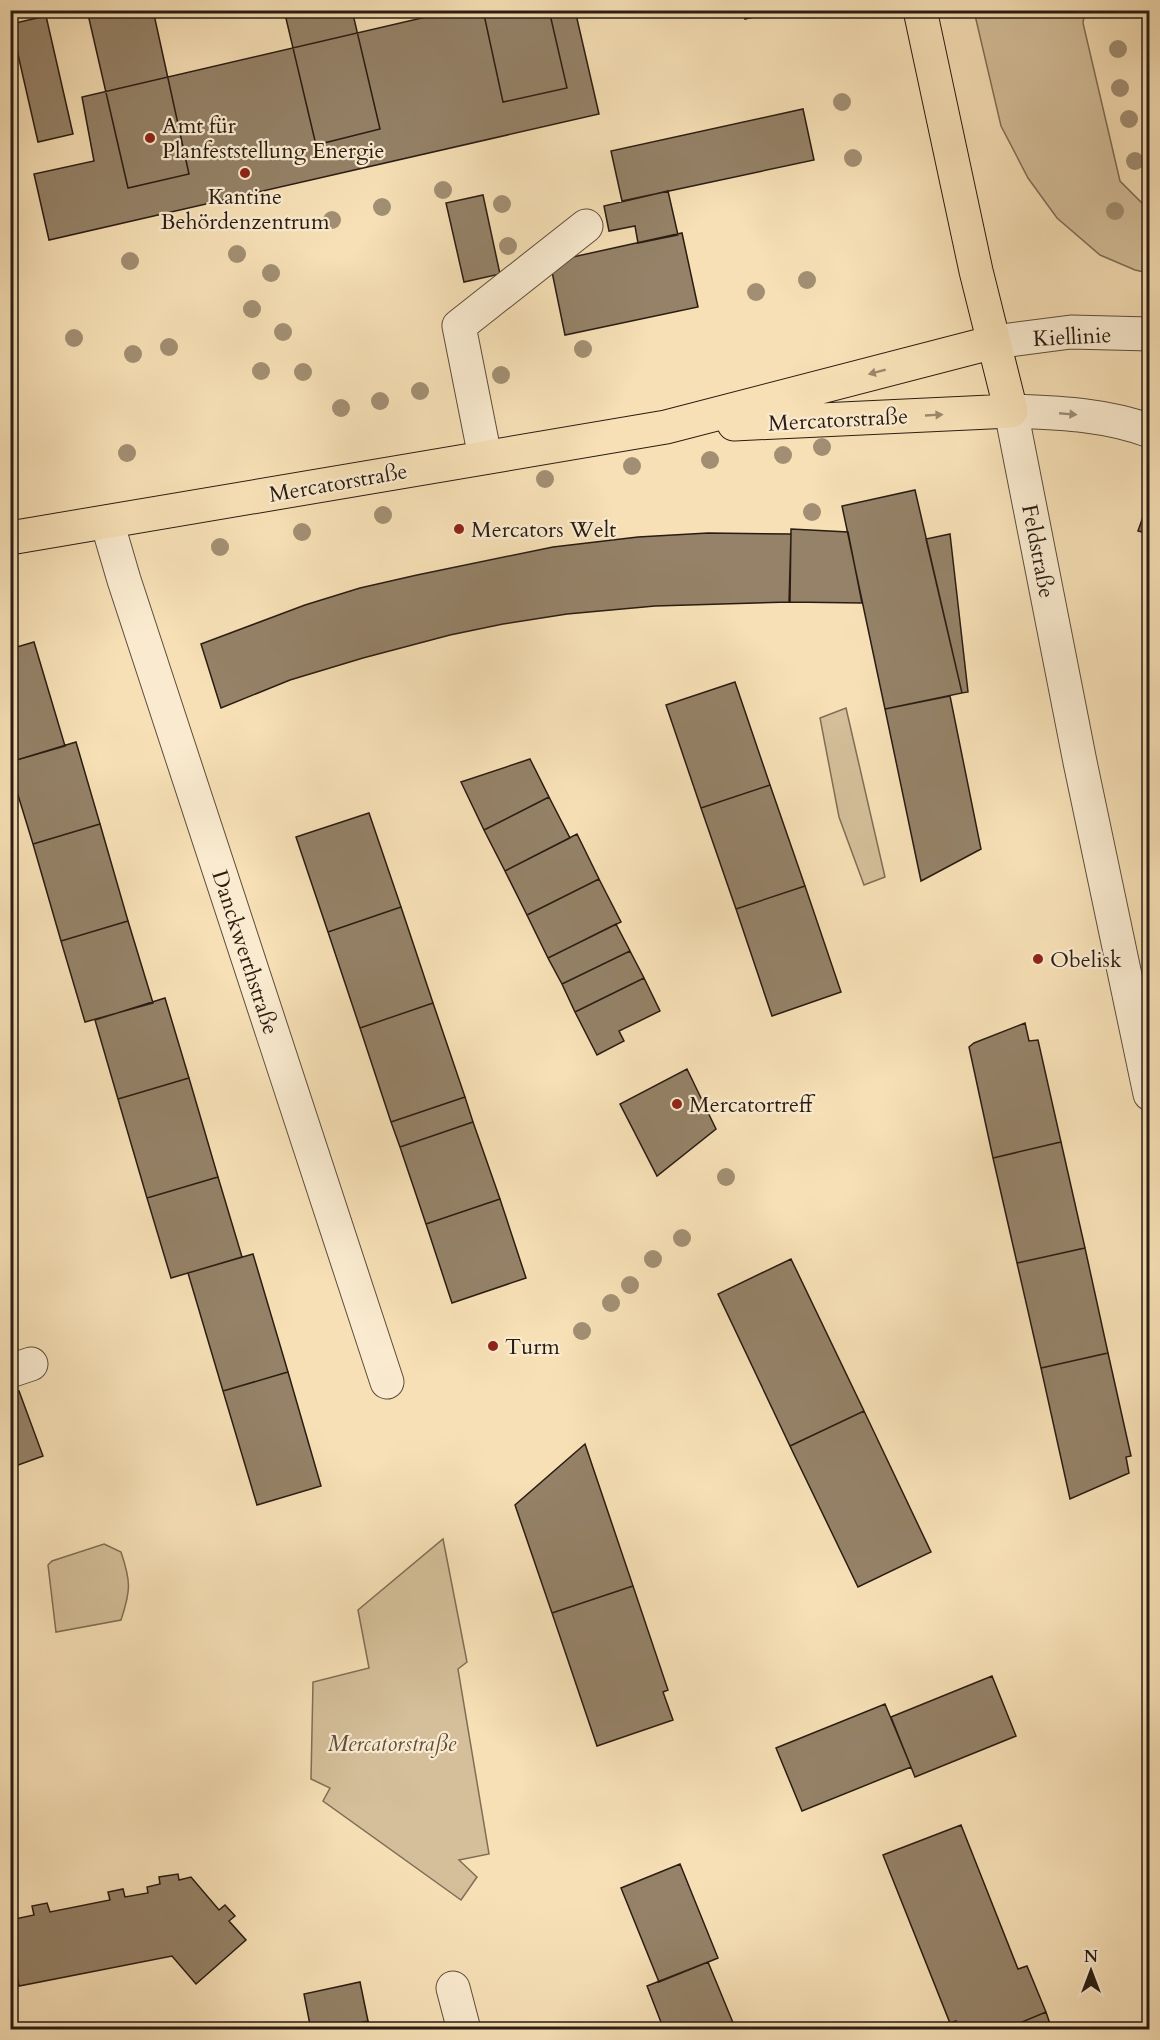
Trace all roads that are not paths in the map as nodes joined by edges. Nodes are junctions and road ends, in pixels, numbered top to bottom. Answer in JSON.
{"nodes":[{"id":1,"x":920,"y":10,"type":"edge"},
{"id":2,"x":586,"y":226,"type":"dead end"},
{"id":3,"x":1149,"y":334,"type":"edge"},
{"id":4,"x":994,"y":342,"type":"junction"},
{"id":5,"x":1011,"y":411,"type":"junction"},
{"id":6,"x":666,"y":427,"type":"junction"},
{"id":7,"x":1149,"y":431,"type":"edge"},
{"id":8,"x":485,"y":458,"type":"junction"},
{"id":9,"x":107,"y":522,"type":"junction"},
{"id":10,"x":10,"y":538,"type":"edge"},
{"id":11,"x":1149,"y":1094,"type":"edge"},
{"id":12,"x":387,"y":1382,"type":"dead end"},
{"id":13,"x":453,"y":1988,"type":"dead end"},
{"id":14,"x":464,"y":2030,"type":"edge"}],
"edges":[{"from":1,"to":4,"type":"main road","name":"Feldstraße"},
{"from":2,"to":8,"type":"street"},
{"from":3,"to":4,"type":"street","name":"Kiellinie"},
{"from":4,"to":5,"type":"main road","name":"Feldstraße"},
{"from":4,"to":6,"type":"main road","name":"Mercatorstraße","one_way":true},
{"from":6,"to":5,"type":"main road","name":"Mercatorstraße","one_way":true},
{"from":5,"to":7,"type":"street","one_way":true},
{"from":5,"to":11,"type":"street","name":"Feldstraße"},
{"from":6,"to":8,"type":"main road","name":"Mercatorstraße"},
{"from":8,"to":9,"type":"main road","name":"Mercatorstraße"},
{"from":9,"to":10,"type":"main road","name":"Mercatorstraße"},
{"from":9,"to":12,"type":"street","name":"Danckwerthstraße"},
{"from":13,"to":14,"type":"street"}]}
